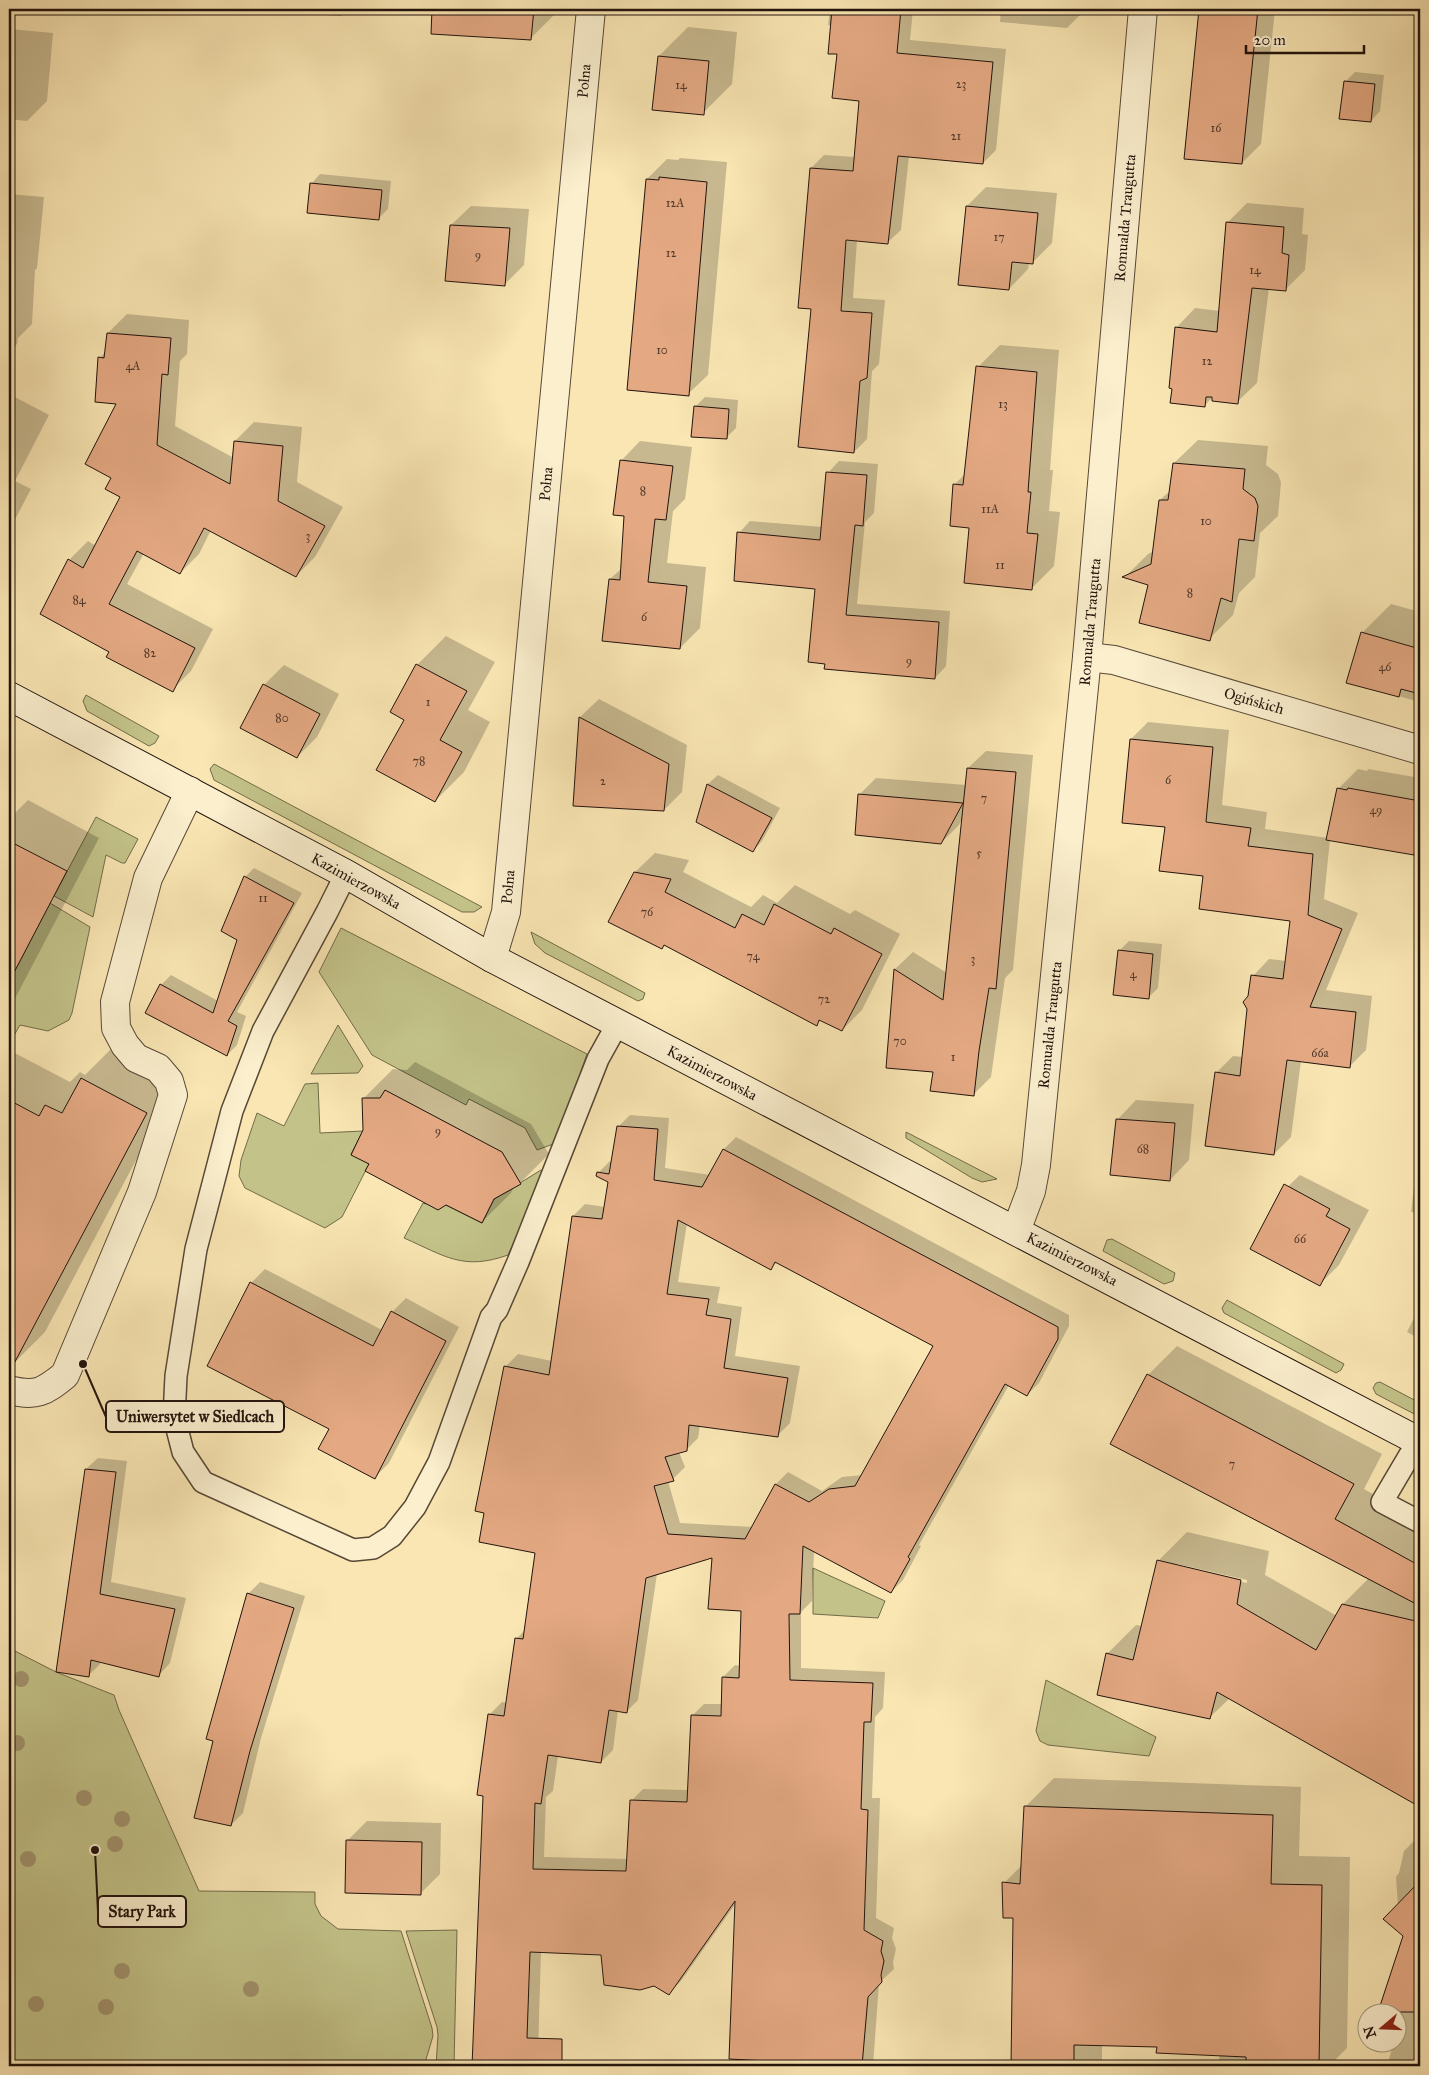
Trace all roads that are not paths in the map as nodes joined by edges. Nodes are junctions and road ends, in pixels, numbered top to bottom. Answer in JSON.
{"nodes":[{"id":1,"x":591,"y":9,"type":"edge"},
{"id":2,"x":1143,"y":9,"type":"edge"},
{"id":3,"x":1087,"y":656,"type":"junction"},
{"id":4,"x":9,"y":696,"type":"edge"},
{"id":5,"x":1420,"y":750,"type":"edge"},
{"id":6,"x":190,"y":791,"type":"junction"},
{"id":7,"x":346,"y":874,"type":"junction"},
{"id":8,"x":492,"y":958,"type":"junction"},
{"id":9,"x":618,"y":1023,"type":"junction"},
{"id":10,"x":1016,"y":1231,"type":"junction"},
{"id":11,"x":9,"y":1390,"type":"edge"},
{"id":12,"x":1419,"y":1441,"type":"edge"},
{"id":13,"x":1420,"y":1522,"type":"edge"}],
"edges":[{"from":1,"to":8,"type":"street","name":"Polna"},
{"from":2,"to":3,"type":"street","name":"Romualda Traugutta"},
{"from":3,"to":5,"type":"street","name":"Ogińskich"},
{"from":3,"to":10,"type":"street","name":"Romualda Traugutta"},
{"from":4,"to":6,"type":"street","name":"Kazimierzowska"},
{"from":6,"to":7,"type":"street","name":"Kazimierzowska"},
{"from":6,"to":11,"type":"street"},
{"from":7,"to":8,"type":"street","name":"Kazimierzowska"},
{"from":7,"to":9,"type":"lane"},
{"from":8,"to":9,"type":"street","name":"Kazimierzowska"},
{"from":9,"to":10,"type":"street","name":"Kazimierzowska"},
{"from":10,"to":12,"type":"street","name":"Kazimierzowska"},
{"from":12,"to":13,"type":"lane"}]}
